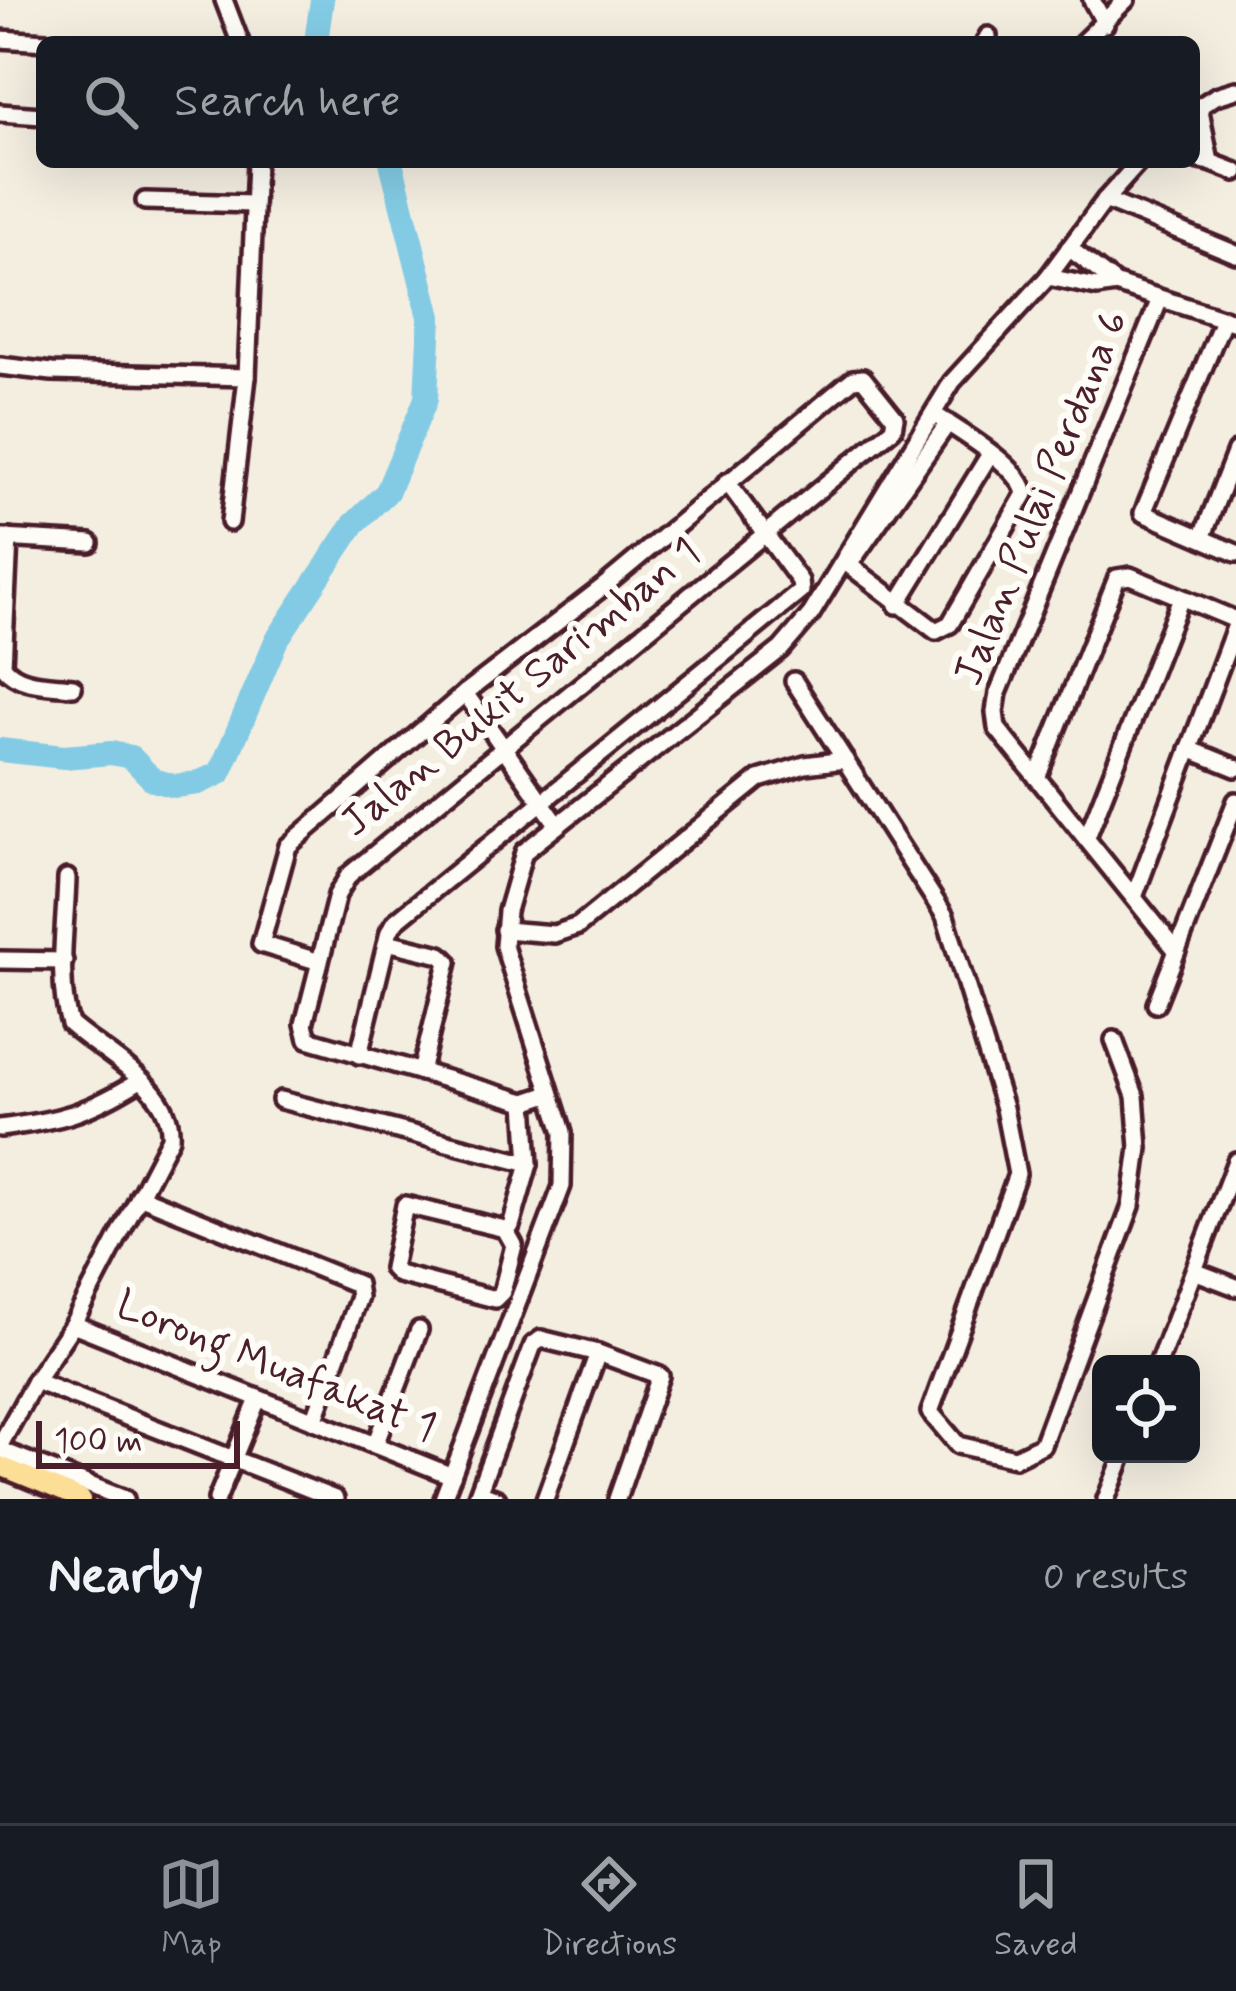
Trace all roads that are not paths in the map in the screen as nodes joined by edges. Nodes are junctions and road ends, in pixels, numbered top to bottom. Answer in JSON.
{"nodes":[{"id":1,"x":224,"y":0,"type":"edge"},
{"id":2,"x":1092,"y":0,"type":"edge"},
{"id":3,"x":1126,"y":0,"type":"edge"},
{"id":4,"x":1105,"y":24,"type":"junction"},
{"id":5,"x":238,"y":36,"type":"edge"},
{"id":6,"x":1090,"y":36,"type":"edge"},
{"id":7,"x":0,"y":39,"type":"edge"},
{"id":8,"x":36,"y":41,"type":"edge"},
{"id":9,"x":1236,"y":90,"type":"edge"},
{"id":10,"x":1200,"y":106,"type":"edge"},
{"id":11,"x":0,"y":113,"type":"edge"},
{"id":12,"x":36,"y":116,"type":"edge"},
{"id":13,"x":1202,"y":161,"type":"edge"},
{"id":14,"x":256,"y":168,"type":"edge"},
{"id":15,"x":1134,"y":168,"type":"edge"},
{"id":16,"x":1236,"y":172,"type":"edge"},
{"id":17,"x":1105,"y":200,"type":"junction"},
{"id":18,"x":145,"y":201,"type":"dead end"},
{"id":19,"x":253,"y":204,"type":"junction"},
{"id":20,"x":1069,"y":248,"type":"junction"},
{"id":21,"x":1236,"y":254,"type":"edge"},
{"id":22,"x":1048,"y":277,"type":"junction"},
{"id":23,"x":1116,"y":284,"type":"junction"},
{"id":24,"x":1160,"y":299,"type":"junction"},
{"id":25,"x":1230,"y":321,"type":"edge"},
{"id":26,"x":0,"y":366,"type":"edge"},
{"id":27,"x":247,"y":377,"type":"junction"},
{"id":28,"x":941,"y":418,"type":"junction"},
{"id":29,"x":1236,"y":451,"type":"edge"},
{"id":30,"x":990,"y":454,"type":"junction"},
{"id":31,"x":727,"y":482,"type":"junction"},
{"id":32,"x":230,"y":522,"type":"dead end"},
{"id":33,"x":767,"y":533,"type":"junction"},
{"id":34,"x":4,"y":538,"type":"edge"},
{"id":35,"x":1202,"y":538,"type":"junction"},
{"id":36,"x":90,"y":543,"type":"dead end"},
{"id":37,"x":1236,"y":553,"type":"edge"},
{"id":38,"x":1180,"y":598,"type":"junction"},
{"id":39,"x":896,"y":604,"type":"junction"},
{"id":40,"x":1236,"y":623,"type":"edge"},
{"id":41,"x":794,"y":681,"type":"dead end"},
{"id":42,"x":74,"y":687,"type":"dead end"},
{"id":43,"x":464,"y":693,"type":"junction"},
{"id":44,"x":504,"y":745,"type":"junction"},
{"id":45,"x":1189,"y":749,"type":"junction"},
{"id":46,"x":845,"y":760,"type":"junction"},
{"id":47,"x":1236,"y":768,"type":"edge"},
{"id":48,"x":1037,"y":778,"type":"junction"},
{"id":49,"x":542,"y":801,"type":"junction"},
{"id":50,"x":1236,"y":801,"type":"edge"},
{"id":51,"x":557,"y":824,"type":"junction"},
{"id":52,"x":1087,"y":837,"type":"junction"},
{"id":53,"x":68,"y":878,"type":"dead end"},
{"id":54,"x":1134,"y":897,"type":"junction"},
{"id":55,"x":504,"y":930,"type":"junction"},
{"id":56,"x":387,"y":942,"type":"junction"},
{"id":57,"x":1176,"y":950,"type":"junction"},
{"id":58,"x":0,"y":960,"type":"edge"},
{"id":59,"x":64,"y":962,"type":"junction"},
{"id":60,"x":320,"y":962,"type":"junction"},
{"id":61,"x":1156,"y":1004,"type":"dead end"},
{"id":62,"x":1114,"y":1040,"type":"dead end"},
{"id":63,"x":359,"y":1055,"type":"junction"},
{"id":64,"x":421,"y":1072,"type":"junction"},
{"id":65,"x":139,"y":1081,"type":"junction"},
{"id":66,"x":548,"y":1094,"type":"junction"},
{"id":67,"x":281,"y":1100,"type":"dead end"},
{"id":68,"x":526,"y":1102,"type":"junction"},
{"id":69,"x":0,"y":1128,"type":"edge"},
{"id":70,"x":1236,"y":1161,"type":"edge"},
{"id":71,"x":530,"y":1164,"type":"junction"},
{"id":72,"x":139,"y":1196,"type":"junction"},
{"id":73,"x":505,"y":1229,"type":"junction"},
{"id":74,"x":1194,"y":1271,"type":"junction"},
{"id":75,"x":1236,"y":1287,"type":"edge"},
{"id":76,"x":73,"y":1324,"type":"junction"},
{"id":77,"x":419,"y":1330,"type":"dead end"},
{"id":78,"x":598,"y":1353,"type":"junction"},
{"id":79,"x":1161,"y":1355,"type":"edge"},
{"id":80,"x":34,"y":1381,"type":"junction"},
{"id":81,"x":258,"y":1399,"type":"junction"},
{"id":82,"x":314,"y":1421,"type":"junction"},
{"id":83,"x":375,"y":1445,"type":"junction"},
{"id":84,"x":0,"y":1448,"type":"edge"},
{"id":85,"x":234,"y":1459,"type":"junction"},
{"id":86,"x":1120,"y":1463,"type":"edge"},
{"id":87,"x":0,"y":1466,"type":"edge"},
{"id":88,"x":452,"y":1476,"type":"junction"},
{"id":89,"x":477,"y":1496,"type":"edge"},
{"id":90,"x":70,"y":1497,"type":"edge"},
{"id":91,"x":125,"y":1499,"type":"edge"},
{"id":92,"x":217,"y":1499,"type":"edge"},
{"id":93,"x":335,"y":1499,"type":"edge"},
{"id":94,"x":443,"y":1499,"type":"edge"},
{"id":95,"x":497,"y":1499,"type":"edge"},
{"id":96,"x":544,"y":1499,"type":"edge"},
{"id":97,"x":617,"y":1499,"type":"edge"},
{"id":98,"x":1106,"y":1499,"type":"edge"}],
"edges":[{"from":1,"to":5,"type":"street"},
{"from":2,"to":4,"type":"street"},
{"from":3,"to":4,"type":"street"},
{"from":4,"to":6,"type":"street"},
{"from":7,"to":8,"type":"street"},
{"from":9,"to":10,"type":"street"},
{"from":11,"to":12,"type":"street"},
{"from":13,"to":16,"type":"street"},
{"from":14,"to":19,"type":"street"},
{"from":15,"to":17,"type":"street"},
{"from":17,"to":20,"type":"street"},
{"from":17,"to":21,"type":"street"},
{"from":18,"to":19,"type":"street"},
{"from":19,"to":27,"type":"street"},
{"from":20,"to":22,"type":"street"},
{"from":20,"to":23,"type":"street"},
{"from":22,"to":23,"type":"street"},
{"from":22,"to":28,"type":"street"},
{"from":23,"to":24,"type":"street"},
{"from":24,"to":25,"type":"street"},
{"from":24,"to":48,"type":"street","name":"Jalan Pulai Perdana 6"},
{"from":25,"to":35,"type":"street"},
{"from":26,"to":27,"type":"street"},
{"from":27,"to":32,"type":"street"},
{"from":28,"to":30,"type":"street"},
{"from":28,"to":39,"type":"street"},
{"from":28,"to":51,"type":"street"},
{"from":29,"to":35,"type":"street"},
{"from":30,"to":39,"type":"street"},
{"from":30,"to":39,"type":"street"},
{"from":31,"to":33,"type":"street"},
{"from":31,"to":33,"type":"street","name":"Jalan Bukit Sarimban 1"},
{"from":31,"to":43,"type":"street"},
{"from":33,"to":44,"type":"street","name":"Jalan Bukit Sarimban 1"},
{"from":33,"to":49,"type":"street"},
{"from":34,"to":36,"type":"street"},
{"from":34,"to":42,"type":"street"},
{"from":35,"to":37,"type":"street"},
{"from":38,"to":40,"type":"street"},
{"from":38,"to":48,"type":"street"},
{"from":38,"to":52,"type":"street"},
{"from":40,"to":45,"type":"street"},
{"from":41,"to":46,"type":"street"},
{"from":43,"to":44,"type":"street"},
{"from":43,"to":60,"type":"street"},
{"from":44,"to":49,"type":"street"},
{"from":44,"to":60,"type":"street","name":"Jalan Bukit Sarimban 1"},
{"from":45,"to":47,"type":"street"},
{"from":45,"to":54,"type":"street"},
{"from":46,"to":55,"type":"street"},
{"from":46,"to":62,"type":"street"},
{"from":48,"to":52,"type":"street","name":"Jalan Pulai Perdana 6"},
{"from":49,"to":51,"type":"street"},
{"from":49,"to":56,"type":"street"},
{"from":50,"to":57,"type":"street"},
{"from":51,"to":55,"type":"street"},
{"from":52,"to":54,"type":"street","name":"Jalan Pulai Perdana 6"},
{"from":53,"to":59,"type":"street"},
{"from":54,"to":57,"type":"street","name":"Jalan Pulai Perdana 6"},
{"from":55,"to":66,"type":"street"},
{"from":56,"to":63,"type":"street"},
{"from":56,"to":64,"type":"street"},
{"from":57,"to":61,"type":"street"},
{"from":58,"to":59,"type":"street"},
{"from":59,"to":65,"type":"street"},
{"from":60,"to":63,"type":"street","name":"Jalan Bukit Sarimban 1"},
{"from":63,"to":64,"type":"street","name":"Jalan Bukit Sarimban 1"},
{"from":64,"to":68,"type":"street","name":"Jalan Bukit Sarimban 1"},
{"from":65,"to":69,"type":"street"},
{"from":65,"to":72,"type":"street"},
{"from":66,"to":68,"type":"street"},
{"from":66,"to":88,"type":"street"},
{"from":67,"to":71,"type":"street"},
{"from":68,"to":71,"type":"street"},
{"from":70,"to":74,"type":"street"},
{"from":71,"to":73,"type":"street"},
{"from":72,"to":76,"type":"street"},
{"from":72,"to":82,"type":"street"},
{"from":73,"to":73,"type":"street"},
{"from":74,"to":75,"type":"street"},
{"from":74,"to":79,"type":"street"},
{"from":76,"to":80,"type":"street"},
{"from":76,"to":81,"type":"street","name":"Lorong Muafakat 1"},
{"from":77,"to":83,"type":"street"},
{"from":78,"to":89,"type":"street"},
{"from":78,"to":96,"type":"street"},
{"from":78,"to":97,"type":"street"},
{"from":80,"to":84,"type":"street"},
{"from":80,"to":85,"type":"street"},
{"from":81,"to":82,"type":"street","name":"Lorong Muafakat 1"},
{"from":81,"to":85,"type":"street"},
{"from":82,"to":83,"type":"street","name":"Lorong Muafakat 1"},
{"from":83,"to":88,"type":"street","name":"Lorong Muafakat 1"},
{"from":84,"to":91,"type":"street"},
{"from":85,"to":92,"type":"street"},
{"from":85,"to":93,"type":"street"},
{"from":86,"to":98,"type":"street"},
{"from":87,"to":90,"type":"main road"},
{"from":88,"to":94,"type":"street"},
{"from":89,"to":95,"type":"street"}]}
